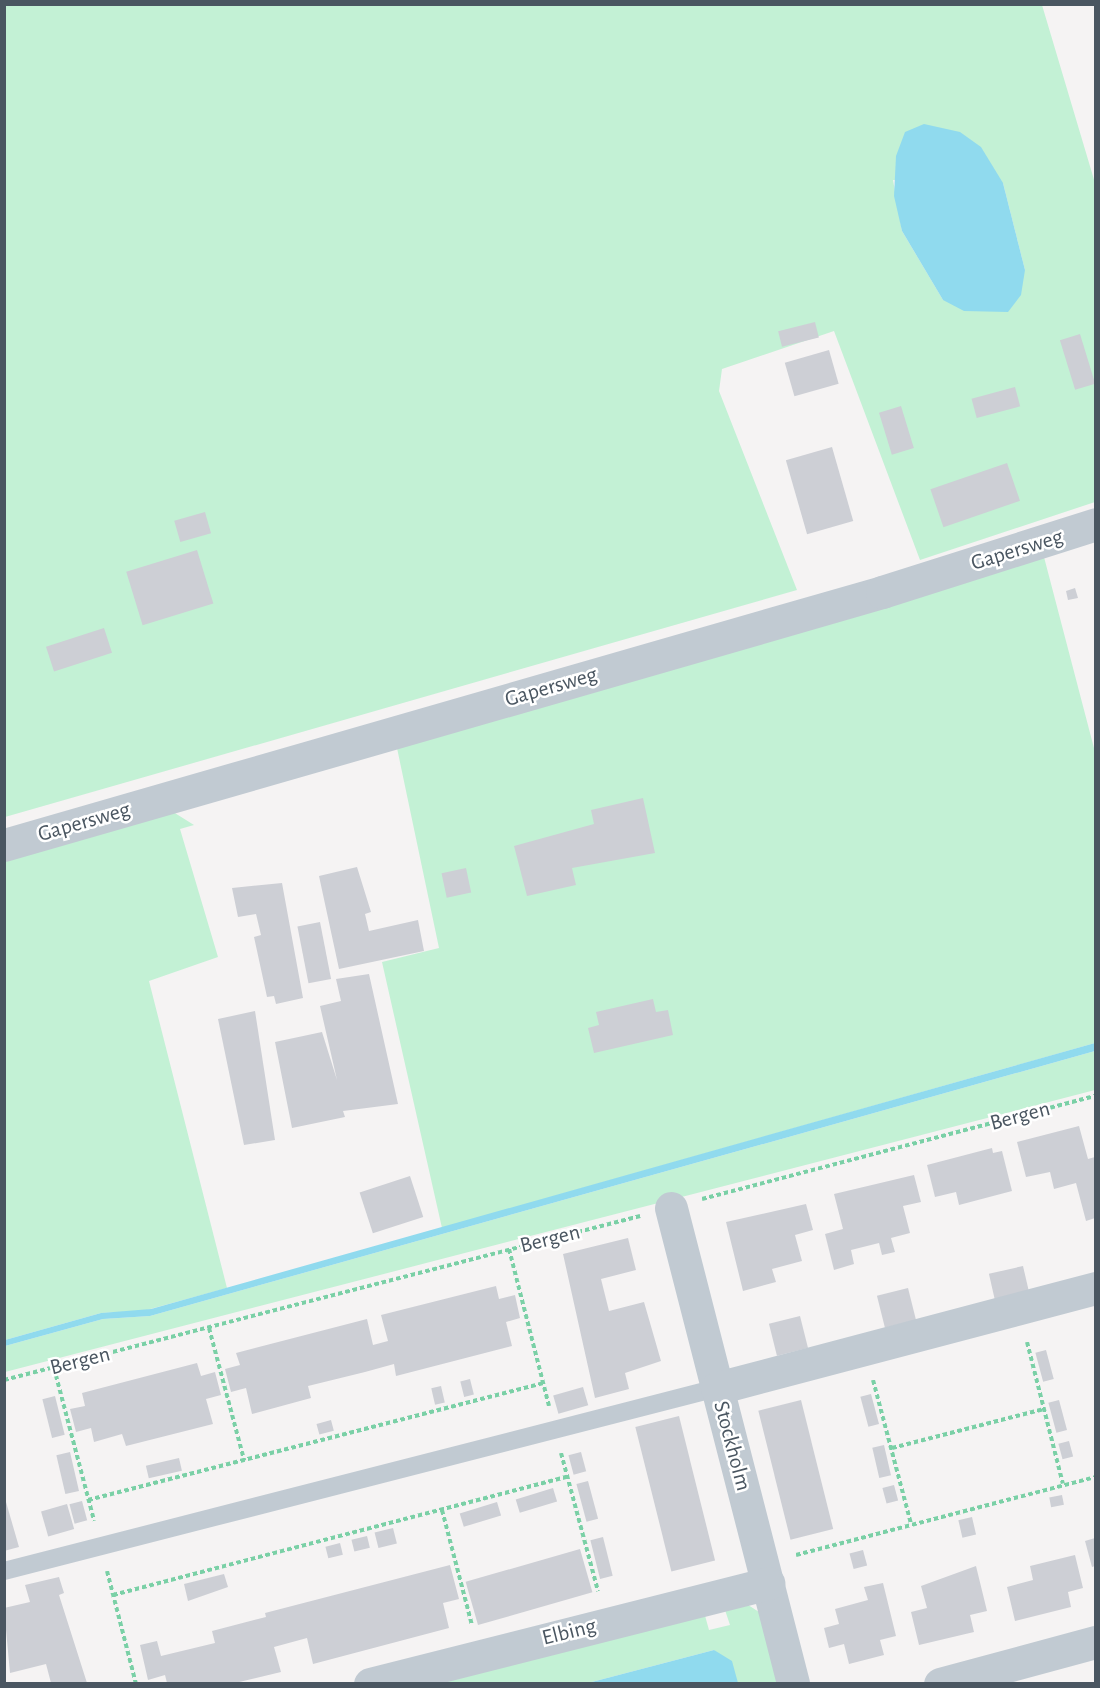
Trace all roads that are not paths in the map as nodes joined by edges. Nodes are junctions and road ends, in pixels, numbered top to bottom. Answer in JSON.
{"nodes":[{"id":1,"x":1095,"y":524,"type":"edge"},
{"id":2,"x":4,"y":845,"type":"edge"},
{"id":3,"x":671,"y":1208,"type":"road end"},
{"id":4,"x":1095,"y":1288,"type":"edge"},
{"id":5,"x":717,"y":1388,"type":"junction"},
{"id":6,"x":4,"y":1571,"type":"edge"},
{"id":7,"x":765,"y":1573,"type":"junction"},
{"id":8,"x":1095,"y":1642,"type":"edge"},
{"id":9,"x":370,"y":1683,"type":"edge"},
{"id":10,"x":794,"y":1683,"type":"edge"},
{"id":11,"x":940,"y":1683,"type":"edge"}],
"edges":[{"from":1,"to":2,"type":"street","name":"Gapersweg"},
{"from":3,"to":5,"type":"street","name":"Stockholm"},
{"from":4,"to":5,"type":"street"},
{"from":5,"to":6,"type":"lane"},
{"from":5,"to":7,"type":"street","name":"Stockholm"},
{"from":7,"to":9,"type":"street","name":"Elbing"},
{"from":7,"to":10,"type":"street","name":"Stockholm"},
{"from":8,"to":11,"type":"street"}]}
